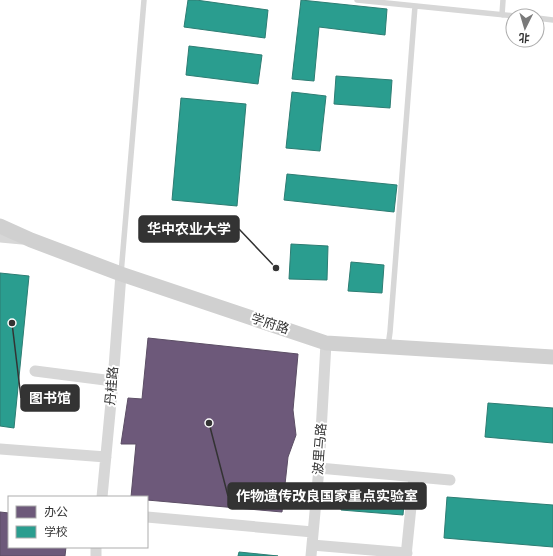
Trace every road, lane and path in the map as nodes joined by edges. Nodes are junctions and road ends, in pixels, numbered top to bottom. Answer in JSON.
{"nodes":[{"id":1,"x":144,"y":0,"type":"edge"},
{"id":2,"x":357,"y":0,"type":"edge"},
{"id":3,"x":503,"y":0,"type":"edge"},
{"id":4,"x":415,"y":6,"type":"junction"},
{"id":5,"x":502,"y":15,"type":"junction"},
{"id":6,"x":505,"y":15,"type":"edge"},
{"id":7,"x":0,"y":226,"type":"edge"},
{"id":8,"x":0,"y":237,"type":"edge"},
{"id":9,"x":31,"y":240,"type":"junction"},
{"id":10,"x":121,"y":274,"type":"junction"},
{"id":11,"x":326,"y":343,"type":"junction"},
{"id":12,"x":388,"y":347,"type":"junction"},
{"id":13,"x":553,"y":357,"type":"edge"},
{"id":14,"x":35,"y":371,"type":"dead end"},
{"id":15,"x":113,"y":381,"type":"junction"},
{"id":16,"x":0,"y":449,"type":"edge"},
{"id":17,"x":106,"y":457,"type":"junction"},
{"id":18,"x":319,"y":468,"type":"junction"},
{"id":19,"x":414,"y":477,"type":"junction"},
{"id":20,"x":450,"y":480,"type":"dead end"},
{"id":21,"x":102,"y":496,"type":"edge"},
{"id":22,"x":148,"y":517,"type":"edge"},
{"id":23,"x":313,"y":532,"type":"junction"},
{"id":24,"x":312,"y":550,"type":"edge"},
{"id":25,"x":407,"y":554,"type":"edge"}],
"edges":[{"from":1,"to":10,"type":"lane"},
{"from":2,"to":4,"type":"lane"},
{"from":3,"to":5,"type":"lane"},
{"from":4,"to":5,"type":"lane"},
{"from":4,"to":12,"type":"lane"},
{"from":5,"to":6,"type":"lane"},
{"from":7,"to":9,"type":"street","name":"学府路"},
{"from":8,"to":9,"type":"street"},
{"from":9,"to":10,"type":"street","name":"学府路"},
{"from":10,"to":11,"type":"street","name":"学府路"},
{"from":10,"to":15,"type":"street","name":"丹桂路"},
{"from":11,"to":12,"type":"street","name":"学府路"},
{"from":11,"to":18,"type":"street","name":"波里马路"},
{"from":12,"to":13,"type":"street","name":"学府路"},
{"from":14,"to":15,"type":"street"},
{"from":15,"to":17,"type":"street","name":"丹桂路"},
{"from":16,"to":17,"type":"street"},
{"from":17,"to":21,"type":"street","name":"丹桂路"},
{"from":18,"to":19,"type":"street"},
{"from":18,"to":23,"type":"street","name":"波里马路"},
{"from":19,"to":20,"type":"street"},
{"from":19,"to":25,"type":"street"},
{"from":22,"to":23,"type":"street"},
{"from":23,"to":24,"type":"street","name":"波里马路"},
{"from":24,"to":25,"type":"street"}]}
